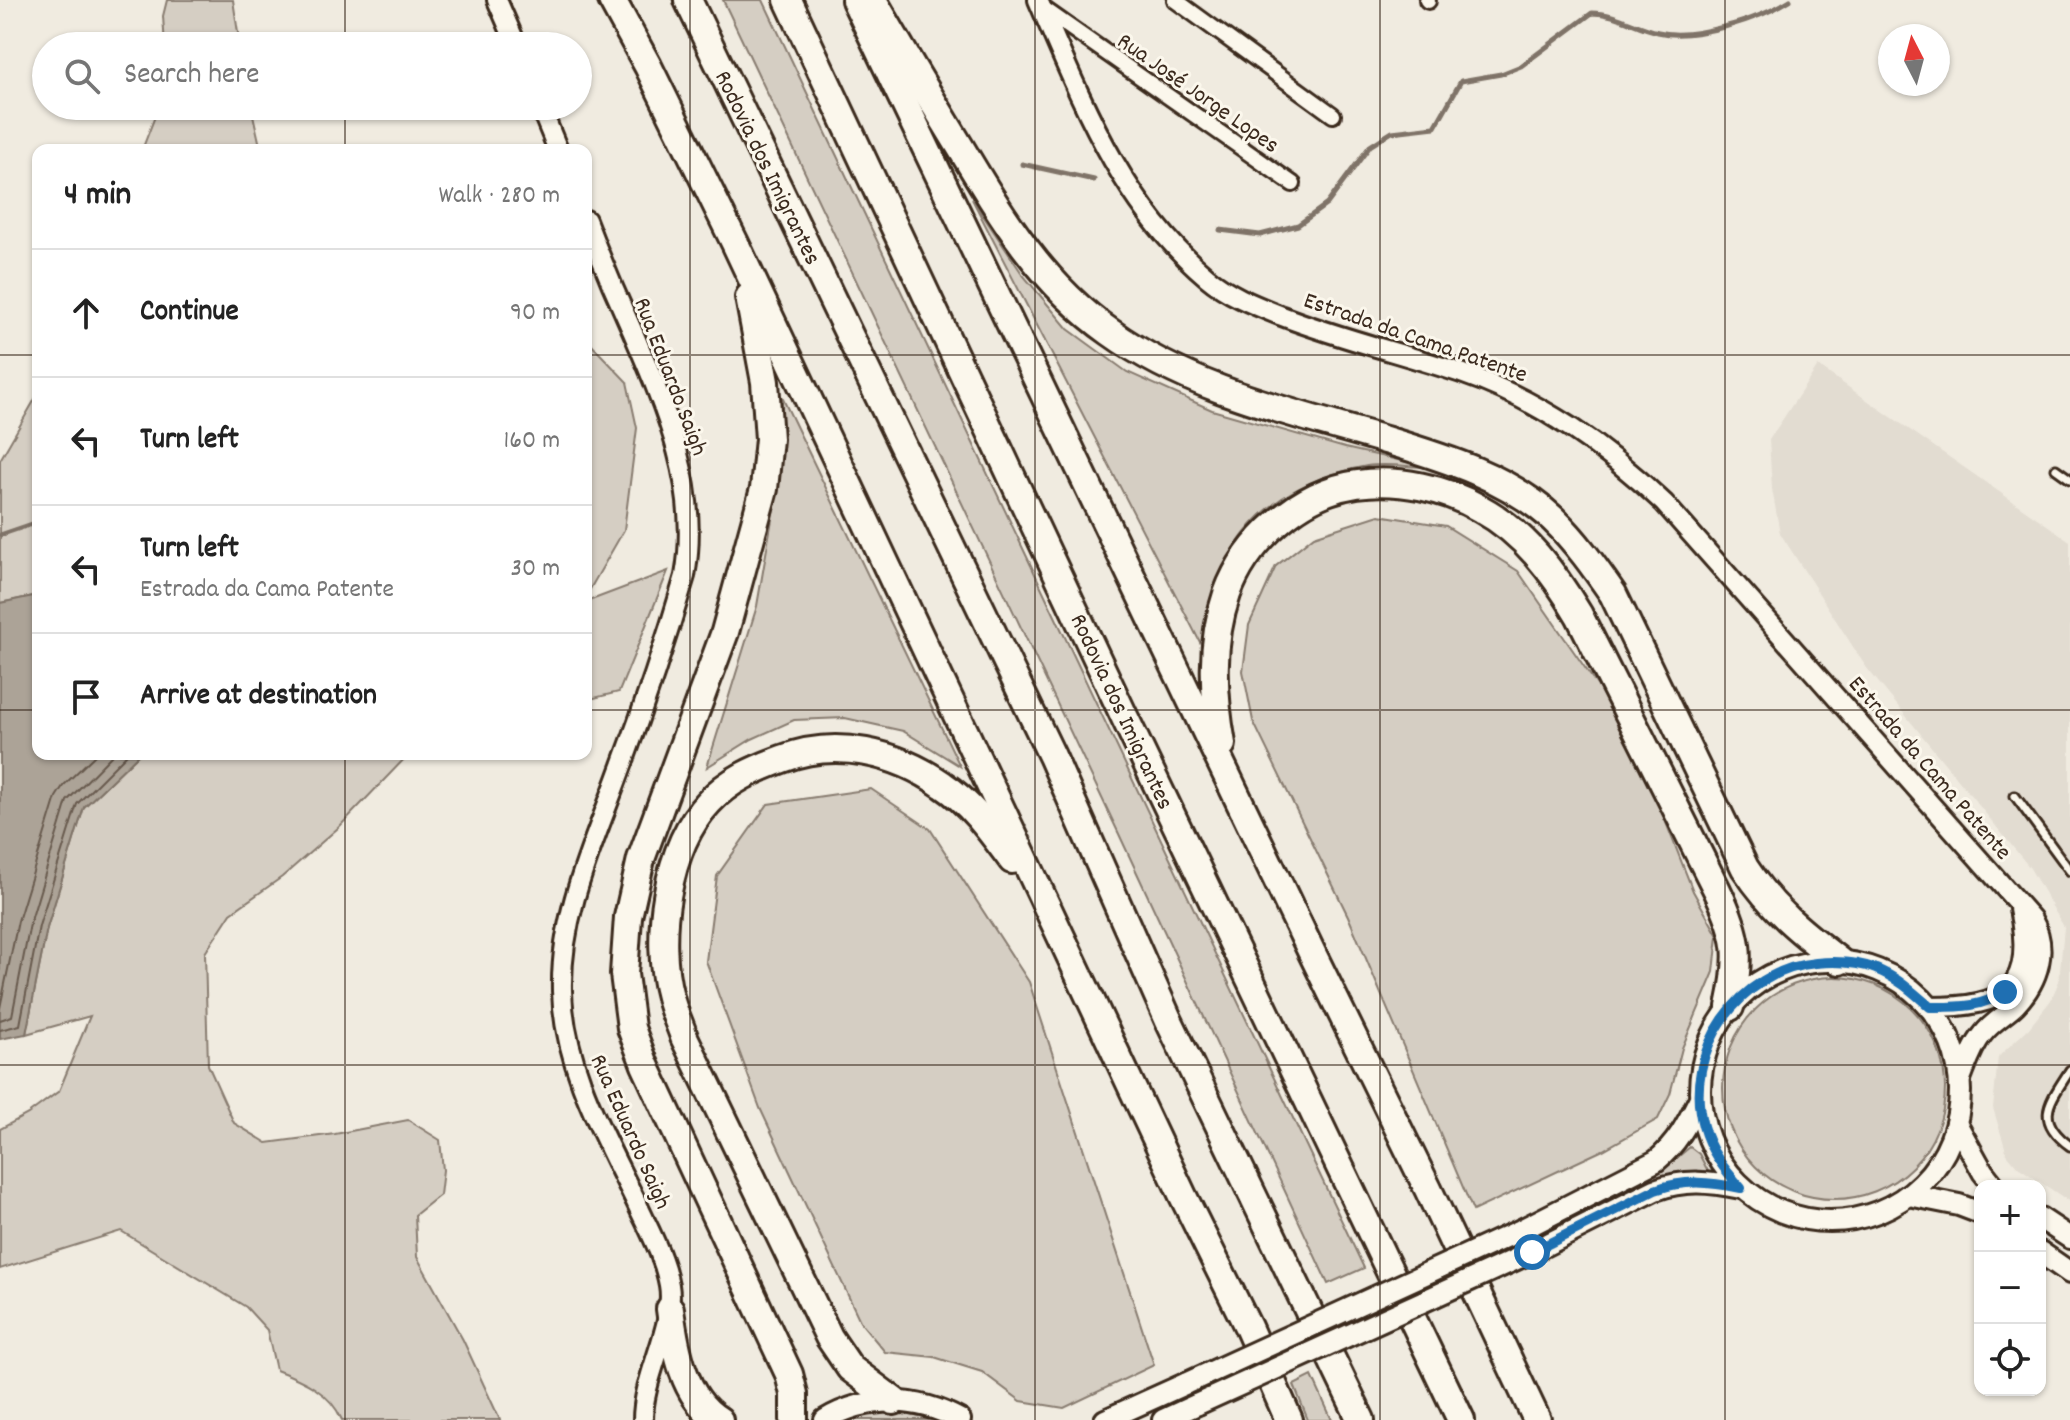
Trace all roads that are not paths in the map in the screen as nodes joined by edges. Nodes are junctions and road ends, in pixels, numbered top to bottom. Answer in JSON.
{"nodes":[{"id":1,"x":497,"y":0,"type":"edge"},
{"id":2,"x":612,"y":0,"type":"edge"},
{"id":3,"x":632,"y":0,"type":"edge"},
{"id":4,"x":688,"y":0,"type":"edge"},
{"id":5,"x":788,"y":0,"type":"edge"},
{"id":6,"x":855,"y":0,"type":"edge"},
{"id":7,"x":873,"y":0,"type":"edge"},
{"id":8,"x":1175,"y":0,"type":"edge"},
{"id":9,"x":1039,"y":3,"type":"edge"},
{"id":10,"x":511,"y":32,"type":"edge"},
{"id":11,"x":648,"y":66,"type":"junction"},
{"id":12,"x":1333,"y":115,"type":"dead end"},
{"id":13,"x":546,"y":120,"type":"edge"},
{"id":14,"x":556,"y":144,"type":"edge"},
{"id":15,"x":1293,"y":184,"type":"dead end"},
{"id":16,"x":592,"y":234,"type":"edge"},
{"id":17,"x":735,"y":243,"type":"junction"},
{"id":18,"x":2056,"y":469,"type":"dead end"},
{"id":19,"x":2070,"y":479,"type":"edge"},
{"id":20,"x":1227,"y":775,"type":"junction"},
{"id":21,"x":2015,"y":796,"type":"dead end"},
{"id":22,"x":2070,"y":871,"type":"edge"},
{"id":23,"x":2019,"y":906,"type":"junction"},
{"id":24,"x":1048,"y":909,"type":"junction"},
{"id":25,"x":1839,"y":961,"type":"junction"},
{"id":26,"x":1730,"y":1007,"type":"junction"},
{"id":27,"x":1930,"y":1007,"type":"junction"},
{"id":28,"x":2070,"y":1070,"type":"edge"},
{"id":29,"x":1961,"y":1079,"type":"junction"},
{"id":30,"x":1699,"y":1100,"type":"junction"},
{"id":31,"x":1957,"y":1125,"type":"junction"},
{"id":32,"x":2070,"y":1146,"type":"edge"},
{"id":33,"x":1989,"y":1180,"type":"edge"},
{"id":34,"x":1741,"y":1188,"type":"junction"},
{"id":35,"x":1909,"y":1195,"type":"junction"},
{"id":36,"x":1974,"y":1211,"type":"edge"},
{"id":37,"x":2046,"y":1222,"type":"edge"},
{"id":38,"x":2070,"y":1238,"type":"edge"},
{"id":39,"x":2046,"y":1256,"type":"edge"},
{"id":40,"x":2070,"y":1273,"type":"edge"},
{"id":41,"x":670,"y":1309,"type":"junction"},
{"id":42,"x":894,"y":1401,"type":"junction"},
{"id":43,"x":789,"y":1414,"type":"edge"},
{"id":44,"x":643,"y":1420,"type":"edge"},
{"id":45,"x":719,"y":1420,"type":"edge"},
{"id":46,"x":825,"y":1420,"type":"edge"},
{"id":47,"x":960,"y":1420,"type":"edge"},
{"id":48,"x":1105,"y":1420,"type":"edge"},
{"id":49,"x":1163,"y":1420,"type":"edge"},
{"id":50,"x":1289,"y":1420,"type":"edge"},
{"id":51,"x":1361,"y":1420,"type":"edge"},
{"id":52,"x":1461,"y":1420,"type":"edge"},
{"id":53,"x":1537,"y":1420,"type":"edge"}],
"edges":[{"from":1,"to":10,"type":"street"},
{"from":2,"to":11,"type":"highway"},
{"from":3,"to":11,"type":"highway"},
{"from":4,"to":51,"type":"highway","name":"Rodovia dos Imigrantes"},
{"from":5,"to":52,"type":"highway","name":"Rodovia dos Imigrantes"},
{"from":6,"to":20,"type":"highway"},
{"from":7,"to":25,"type":"highway"},
{"from":8,"to":12,"type":"street"},
{"from":9,"to":15,"type":"street","name":"Rua José Jorge Lopes"},
{"from":9,"to":23,"type":"street","name":"Estrada da Cama Patente"},
{"from":11,"to":17,"type":"highway"},
{"from":13,"to":14,"type":"street"},
{"from":16,"to":41,"type":"street","name":"Rua Eduardo Saigh"},
{"from":17,"to":24,"type":"highway"},
{"from":17,"to":43,"type":"highway"},
{"from":18,"to":19,"type":"lane"},
{"from":20,"to":26,"type":"highway"},
{"from":20,"to":53,"type":"highway"},
{"from":21,"to":22,"type":"lane"},
{"from":23,"to":27,"type":"street"},
{"from":23,"to":29,"type":"street","name":"Estrada da Cama Patente"},
{"from":24,"to":42,"type":"highway"},
{"from":24,"to":50,"type":"highway"},
{"from":25,"to":26,"type":"main road"},
{"from":25,"to":27,"type":"main road"},
{"from":26,"to":30,"type":"main road"},
{"from":27,"to":29,"type":"main road"},
{"from":28,"to":32,"type":"lane"},
{"from":29,"to":31,"type":"main road"},
{"from":30,"to":34,"type":"main road"},
{"from":30,"to":48,"type":"main road","bridge":true},
{"from":31,"to":33,"type":"main road"},
{"from":31,"to":35,"type":"main road"},
{"from":34,"to":35,"type":"main road"},
{"from":34,"to":49,"type":"main road","bridge":true},
{"from":35,"to":36,"type":"main road"},
{"from":37,"to":38,"type":"main road"},
{"from":39,"to":40,"type":"main road"},
{"from":41,"to":44,"type":"street","name":"Rua Eduardo Saigh"},
{"from":41,"to":45,"type":"highway"},
{"from":42,"to":46,"type":"main road"},
{"from":42,"to":47,"type":"main road"}]}
